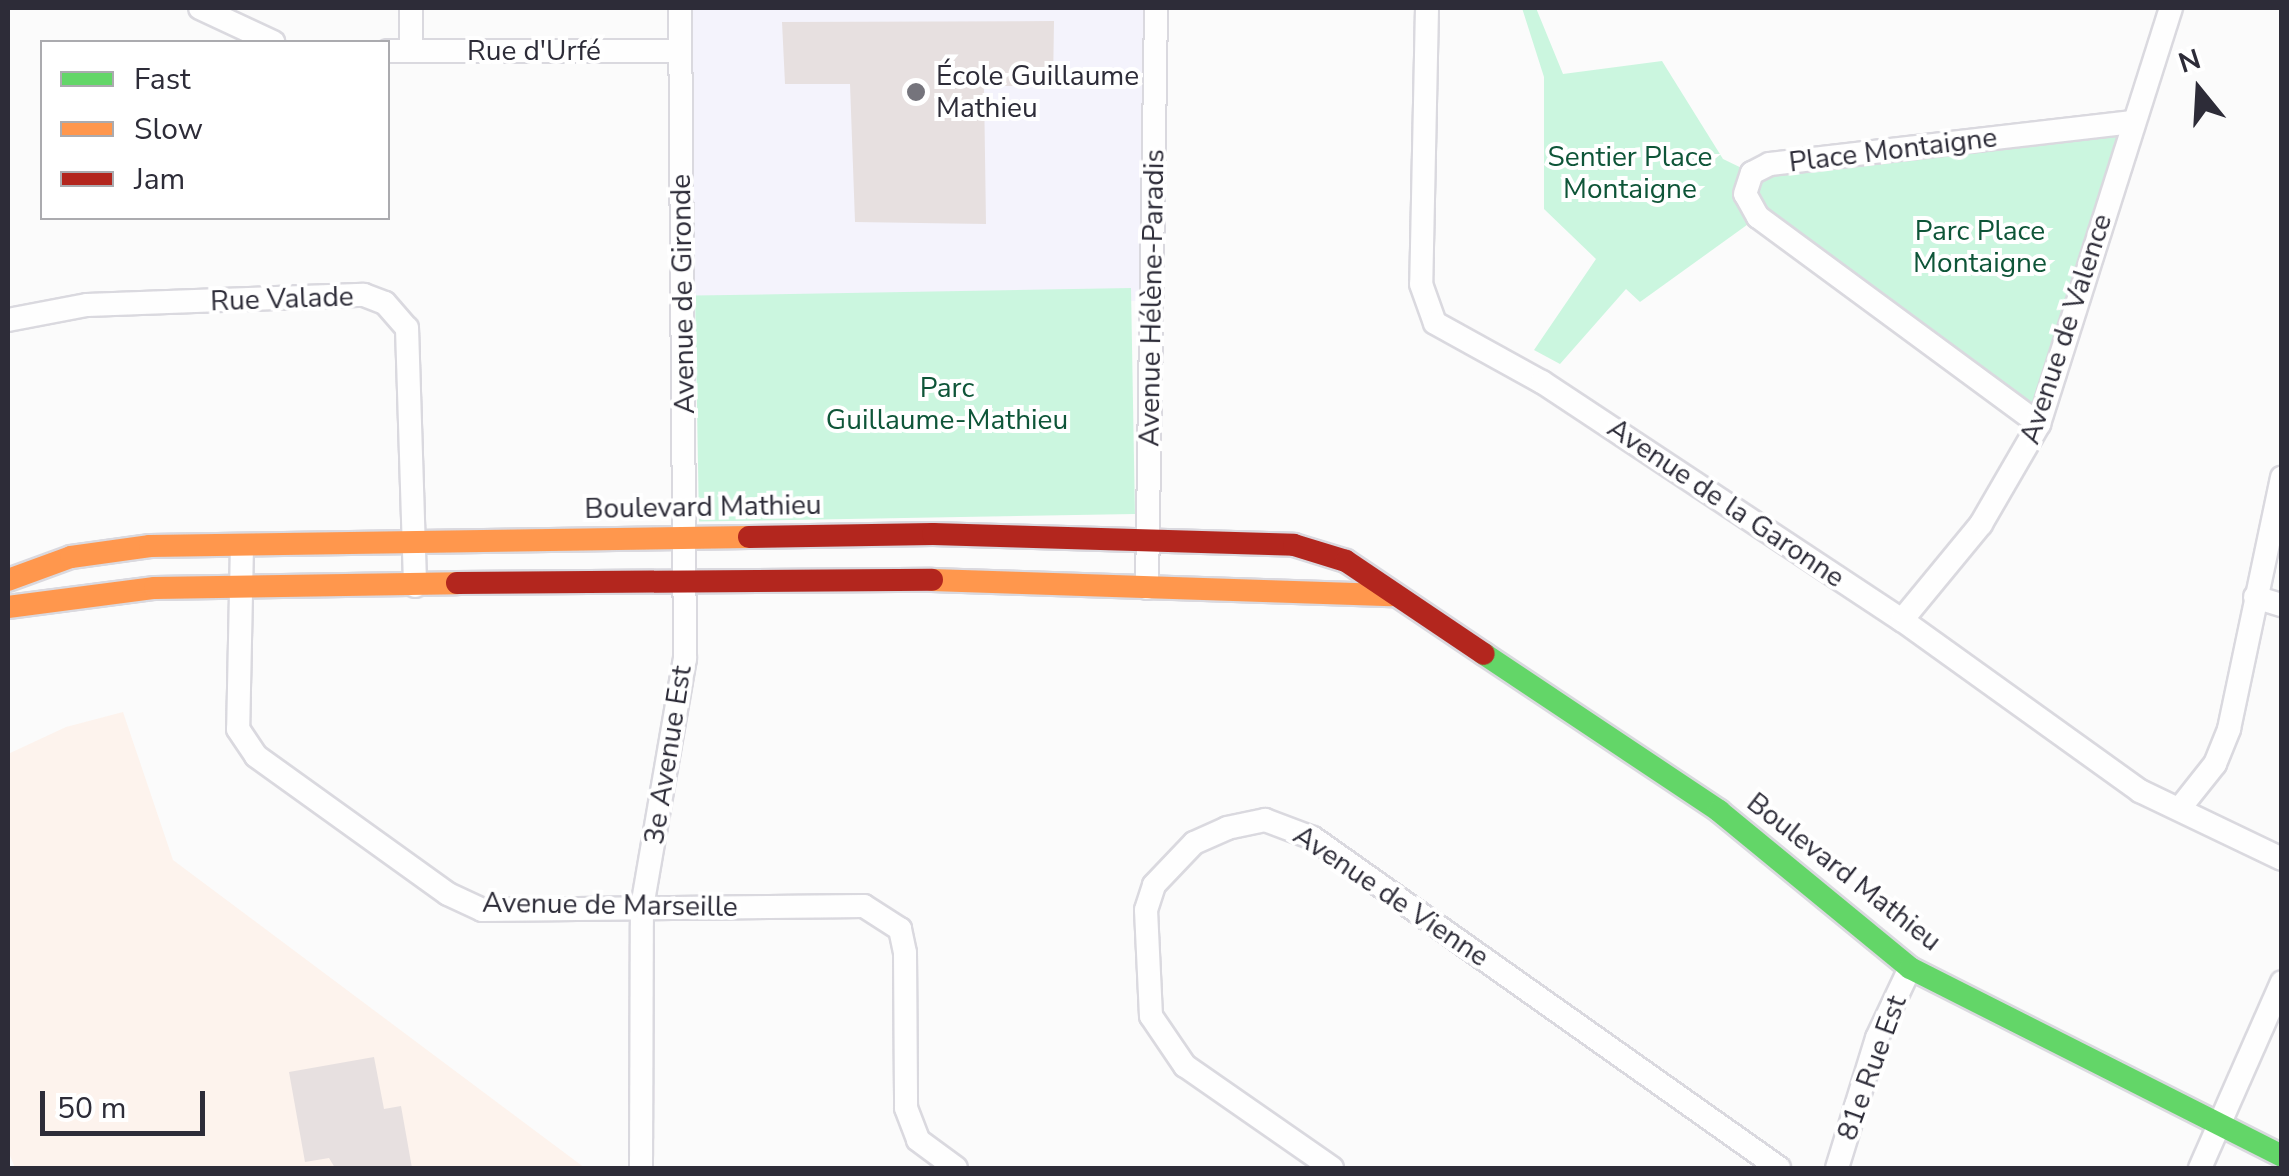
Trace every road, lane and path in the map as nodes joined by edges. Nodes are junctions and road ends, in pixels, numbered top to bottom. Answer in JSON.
{"nodes":[{"id":1,"x":200,"y":8,"type":"edge"},
{"id":2,"x":411,"y":8,"type":"edge"},
{"id":3,"x":680,"y":8,"type":"edge"},
{"id":4,"x":1156,"y":8,"type":"edge"},
{"id":5,"x":1427,"y":8,"type":"edge"},
{"id":6,"x":2171,"y":8,"type":"edge"},
{"id":7,"x":269,"y":40,"type":"edge"},
{"id":8,"x":399,"y":51,"type":"edge"},
{"id":9,"x":680,"y":51,"type":"junction"},
{"id":10,"x":2133,"y":122,"type":"junction"},
{"id":11,"x":8,"y":320,"type":"edge"},
{"id":12,"x":2039,"y":424,"type":"junction"},
{"id":13,"x":2282,"y":478,"type":"edge"},
{"id":14,"x":686,"y":536,"type":"junction"},
{"id":15,"x":1148,"y":539,"type":"junction"},
{"id":16,"x":414,"y":542,"type":"junction"},
{"id":17,"x":242,"y":545,"type":"junction"},
{"id":18,"x":8,"y":580,"type":"edge"},
{"id":19,"x":685,"y":580,"type":"junction"},
{"id":20,"x":414,"y":586,"type":"junction"},
{"id":21,"x":1147,"y":588,"type":"junction"},
{"id":22,"x":242,"y":590,"type":"junction"},
{"id":23,"x":1392,"y":594,"type":"junction"},
{"id":24,"x":2255,"y":597,"type":"junction"},
{"id":25,"x":2282,"y":605,"type":"edge"},
{"id":26,"x":8,"y":607,"type":"edge"},
{"id":27,"x":1902,"y":620,"type":"junction"},
{"id":28,"x":2180,"y":808,"type":"junction"},
{"id":29,"x":2282,"y":859,"type":"edge"},
{"id":30,"x":642,"y":907,"type":"junction"},
{"id":31,"x":1910,"y":968,"type":"junction"},
{"id":32,"x":2282,"y":982,"type":"edge"},
{"id":33,"x":2220,"y":1128,"type":"junction"},
{"id":34,"x":2282,"y":1156,"type":"edge"},
{"id":35,"x":641,"y":1168,"type":"edge"},
{"id":36,"x":956,"y":1168,"type":"edge"},
{"id":37,"x":1332,"y":1168,"type":"edge"},
{"id":38,"x":1779,"y":1168,"type":"edge"},
{"id":39,"x":1837,"y":1168,"type":"edge"},
{"id":40,"x":2200,"y":1168,"type":"edge"}],
"edges":[{"from":1,"to":7,"type":"street"},
{"from":2,"to":8,"type":"street"},
{"from":3,"to":9,"type":"street","name":"Avenue de Gironde"},
{"from":4,"to":15,"type":"street","name":"Avenue Hélène-Paradis"},
{"from":5,"to":27,"type":"street","name":"Avenue de la Garonne"},
{"from":6,"to":10,"type":"street","name":"Avenue de Valence"},
{"from":8,"to":9,"type":"street","name":"Rue d'Urfé"},
{"from":9,"to":14,"type":"street","name":"Avenue de Gironde"},
{"from":10,"to":12,"type":"street","name":"Avenue de Valence"},
{"from":10,"to":12,"type":"street","name":"Place Montaigne"},
{"from":11,"to":16,"type":"street","name":"Rue Valade"},
{"from":12,"to":27,"type":"street","name":"Avenue de Valence"},
{"from":13,"to":24,"type":"street"},
{"from":14,"to":15,"type":"street","name":"Boulevard Mathieu"},
{"from":14,"to":16,"type":"street","name":"Boulevard Mathieu"},
{"from":14,"to":19,"type":"street","name":"Avenue de Gironde"},
{"from":15,"to":21,"type":"street","name":"Avenue Hélène-Paradis"},
{"from":15,"to":23,"type":"street","name":"Boulevard Mathieu"},
{"from":16,"to":17,"type":"street","name":"Boulevard Mathieu"},
{"from":16,"to":20,"type":"street","name":"Rue Valade"},
{"from":17,"to":18,"type":"street","name":"Boulevard Mathieu"},
{"from":17,"to":22,"type":"street","name":"Avenue de Marseille"},
{"from":19,"to":20,"type":"street"},
{"from":19,"to":21,"type":"street"},
{"from":19,"to":30,"type":"street","name":"3e Avenue Est"},
{"from":20,"to":22,"type":"street"},
{"from":21,"to":23,"type":"street"},
{"from":22,"to":26,"type":"street"},
{"from":22,"to":30,"type":"street","name":"Avenue de Marseille"},
{"from":23,"to":31,"type":"street","name":"Boulevard Mathieu"},
{"from":24,"to":25,"type":"street"},
{"from":24,"to":28,"type":"street"},
{"from":27,"to":28,"type":"street","name":"Avenue de la Garonne"},
{"from":28,"to":29,"type":"street","name":"Avenue de la Garonne"},
{"from":30,"to":35,"type":"street","name":"3e Avenue Est"},
{"from":30,"to":36,"type":"street","name":"Avenue de Marseille"},
{"from":31,"to":33,"type":"street","name":"Boulevard Mathieu"},
{"from":31,"to":39,"type":"street","name":"81e Rue Est"},
{"from":32,"to":33,"type":"street"},
{"from":33,"to":34,"type":"street","name":"Boulevard Mathieu"},
{"from":33,"to":40,"type":"street"},
{"from":37,"to":38,"type":"street","name":"Avenue de Vienne"}]}
